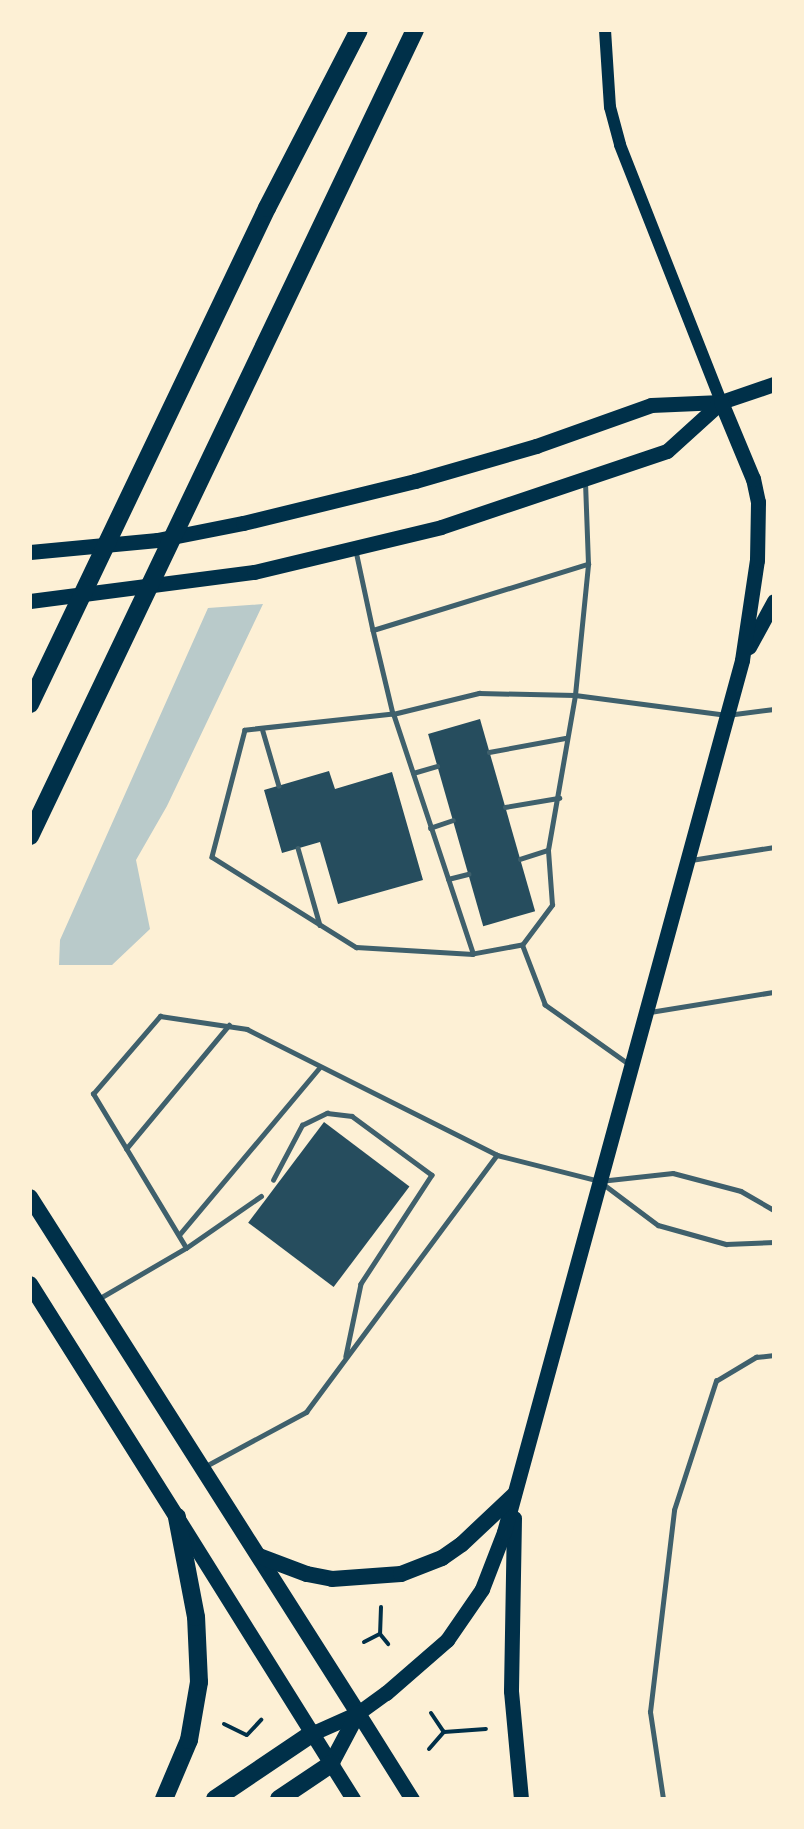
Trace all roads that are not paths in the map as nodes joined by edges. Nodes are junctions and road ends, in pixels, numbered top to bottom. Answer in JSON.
{"nodes":[{"id":1,"x":359,"y":30,"type":"edge"},
{"id":2,"x":415,"y":30,"type":"edge"},
{"id":3,"x":605,"y":30,"type":"edge"},
{"id":4,"x":774,"y":384,"type":"edge"},
{"id":5,"x":721,"y":402,"type":"junction"},
{"id":6,"x":585,"y":481,"type":"junction"},
{"id":7,"x":355,"y":549,"type":"junction"},
{"id":8,"x":30,"y":552,"type":"edge"},
{"id":9,"x":588,"y":564,"type":"junction"},
{"id":10,"x":30,"y":601,"type":"edge"},
{"id":11,"x":774,"y":601,"type":"edge"},
{"id":12,"x":373,"y":630,"type":"junction"},
{"id":13,"x":742,"y":660,"type":"junction"},
{"id":14,"x":575,"y":695,"type":"junction"},
{"id":15,"x":30,"y":704,"type":"edge"},
{"id":16,"x":774,"y":709,"type":"edge"},
{"id":17,"x":393,"y":714,"type":"junction"},
{"id":18,"x":727,"y":715,"type":"junction"},
{"id":19,"x":262,"y":728,"type":"junction"},
{"id":20,"x":565,"y":738,"type":"junction"},
{"id":21,"x":489,"y":752,"type":"dead end"},
{"id":22,"x":437,"y":766,"type":"dead end"},
{"id":23,"x":413,"y":773,"type":"junction"},
{"id":24,"x":279,"y":786,"type":"dead end"},
{"id":25,"x":559,"y":798,"type":"junction"},
{"id":26,"x":505,"y":807,"type":"dead end"},
{"id":27,"x":453,"y":820,"type":"dead end"},
{"id":28,"x":430,"y":828,"type":"junction"},
{"id":29,"x":30,"y":836,"type":"edge"},
{"id":30,"x":298,"y":848,"type":"dead end"},
{"id":31,"x":774,"y":848,"type":"edge"},
{"id":32,"x":548,"y":850,"type":"junction"},
{"id":33,"x":520,"y":859,"type":"dead end"},
{"id":34,"x":687,"y":861,"type":"junction"},
{"id":35,"x":468,"y":874,"type":"dead end"},
{"id":36,"x":448,"y":879,"type":"junction"},
{"id":37,"x":320,"y":925,"type":"junction"},
{"id":38,"x":522,"y":945,"type":"junction"},
{"id":39,"x":473,"y":954,"type":"junction"},
{"id":40,"x":774,"y":992,"type":"edge"},
{"id":41,"x":647,"y":1013,"type":"junction"},
{"id":42,"x":229,"y":1025,"type":"junction"},
{"id":43,"x":320,"y":1066,"type":"junction"},
{"id":44,"x":632,"y":1067,"type":"junction"},
{"id":45,"x":126,"y":1149,"type":"junction"},
{"id":46,"x":496,"y":1155,"type":"junction"},
{"id":47,"x":273,"y":1180,"type":"dead end"},
{"id":48,"x":600,"y":1181,"type":"junction"},
{"id":49,"x":261,"y":1196,"type":"dead end"},
{"id":50,"x":30,"y":1197,"type":"edge"},
{"id":51,"x":774,"y":1210,"type":"edge"},
{"id":52,"x":179,"y":1235,"type":"junction"},
{"id":53,"x":774,"y":1242,"type":"edge"},
{"id":54,"x":186,"y":1248,"type":"junction"},
{"id":55,"x":30,"y":1284,"type":"edge"},
{"id":56,"x":98,"y":1299,"type":"junction"},
{"id":57,"x":774,"y":1355,"type":"edge"},
{"id":58,"x":346,"y":1359,"type":"junction"},
{"id":59,"x":203,"y":1467,"type":"junction"},
{"id":60,"x":514,"y":1495,"type":"junction"},
{"id":61,"x":177,"y":1517,"type":"junction"},
{"id":62,"x":259,"y":1556,"type":"junction"},
{"id":63,"x":358,"y":1713,"type":"junction"},
{"id":64,"x":312,"y":1733,"type":"junction"},
{"id":65,"x":331,"y":1764,"type":"junction"},
{"id":66,"x":164,"y":1799,"type":"edge"},
{"id":67,"x":215,"y":1799,"type":"edge"},
{"id":68,"x":279,"y":1799,"type":"edge"},
{"id":69,"x":353,"y":1799,"type":"edge"},
{"id":70,"x":412,"y":1799,"type":"edge"},
{"id":71,"x":521,"y":1799,"type":"edge"},
{"id":72,"x":663,"y":1799,"type":"edge"}],
"edges":[{"from":1,"to":15,"type":"highway"},
{"from":2,"to":29,"type":"highway"},
{"from":3,"to":5,"type":"main road"},
{"from":4,"to":5,"type":"main road"},
{"from":5,"to":6,"type":"main road"},
{"from":5,"to":8,"type":"main road"},
{"from":5,"to":13,"type":"main road"},
{"from":6,"to":7,"type":"main road"},
{"from":6,"to":9,"type":"lane"},
{"from":7,"to":10,"type":"main road"},
{"from":7,"to":12,"type":"lane"},
{"from":9,"to":12,"type":"lane"},
{"from":9,"to":14,"type":"lane"},
{"from":11,"to":13,"type":"main road"},
{"from":12,"to":17,"type":"lane"},
{"from":13,"to":18,"type":"main road"},
{"from":14,"to":17,"type":"lane"},
{"from":14,"to":18,"type":"lane"},
{"from":14,"to":20,"type":"lane"},
{"from":16,"to":18,"type":"lane"},
{"from":17,"to":19,"type":"lane"},
{"from":17,"to":23,"type":"lane"},
{"from":18,"to":34,"type":"main road"},
{"from":19,"to":24,"type":"lane"},
{"from":19,"to":37,"type":"lane"},
{"from":20,"to":21,"type":"lane"},
{"from":20,"to":25,"type":"lane"},
{"from":22,"to":23,"type":"lane"},
{"from":23,"to":28,"type":"lane"},
{"from":25,"to":26,"type":"lane"},
{"from":25,"to":32,"type":"lane"},
{"from":27,"to":28,"type":"lane"},
{"from":28,"to":36,"type":"lane"},
{"from":30,"to":37,"type":"lane"},
{"from":31,"to":34,"type":"lane"},
{"from":32,"to":33,"type":"lane"},
{"from":32,"to":38,"type":"lane"},
{"from":34,"to":41,"type":"main road"},
{"from":35,"to":36,"type":"lane"},
{"from":36,"to":39,"type":"lane"},
{"from":37,"to":39,"type":"lane"},
{"from":38,"to":39,"type":"lane"},
{"from":38,"to":44,"type":"lane"},
{"from":40,"to":41,"type":"lane"},
{"from":41,"to":44,"type":"main road"},
{"from":42,"to":43,"type":"lane"},
{"from":42,"to":45,"type":"lane"},
{"from":42,"to":45,"type":"lane"},
{"from":43,"to":46,"type":"lane"},
{"from":43,"to":52,"type":"lane"},
{"from":44,"to":48,"type":"main road"},
{"from":45,"to":52,"type":"lane"},
{"from":46,"to":48,"type":"lane"},
{"from":46,"to":58,"type":"lane"},
{"from":47,"to":58,"type":"lane"},
{"from":48,"to":51,"type":"lane"},
{"from":48,"to":53,"type":"lane"},
{"from":48,"to":60,"type":"main road"},
{"from":49,"to":54,"type":"lane"},
{"from":50,"to":56,"type":"highway"},
{"from":52,"to":54,"type":"lane"},
{"from":54,"to":56,"type":"lane"},
{"from":55,"to":61,"type":"highway"},
{"from":56,"to":59,"type":"highway"},
{"from":57,"to":72,"type":"lane"},
{"from":58,"to":59,"type":"lane"},
{"from":59,"to":62,"type":"highway"},
{"from":60,"to":62,"type":"highway"},
{"from":60,"to":63,"type":"main road"},
{"from":60,"to":71,"type":"main road"},
{"from":61,"to":64,"type":"main road"},
{"from":61,"to":66,"type":"highway"},
{"from":62,"to":63,"type":"highway"},
{"from":63,"to":64,"type":"main road"},
{"from":63,"to":65,"type":"highway"},
{"from":63,"to":70,"type":"main road"},
{"from":64,"to":65,"type":"main road"},
{"from":64,"to":67,"type":"highway"},
{"from":65,"to":68,"type":"highway"},
{"from":65,"to":69,"type":"main road"}]}
